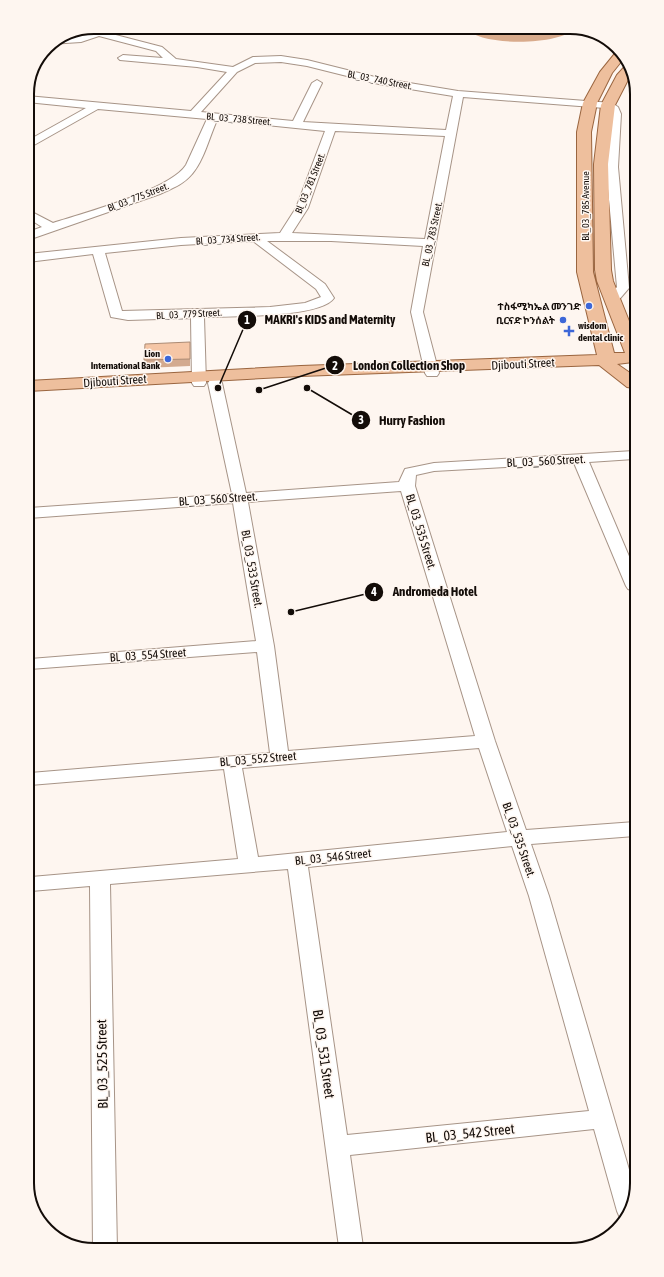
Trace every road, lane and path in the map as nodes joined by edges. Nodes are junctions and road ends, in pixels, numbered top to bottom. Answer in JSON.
{"nodes":[{"id":1,"x":98,"y":34,"type":"edge"},
{"id":2,"x":106,"y":34,"type":"edge"},
{"id":3,"x":68,"y":40,"type":"edge"},
{"id":4,"x":123,"y":58,"type":"dead end"},
{"id":5,"x":618,"y":58,"type":"edge"},
{"id":6,"x":172,"y":61,"type":"junction"},
{"id":7,"x":234,"y":70,"type":"junction"},
{"id":8,"x":625,"y":72,"type":"edge"},
{"id":9,"x":317,"y":82,"type":"dead end"},
{"id":10,"x":458,"y":94,"type":"junction"},
{"id":11,"x":34,"y":100,"type":"edge"},
{"id":12,"x":40,"y":101,"type":"junction"},
{"id":13,"x":590,"y":103,"type":"junction"},
{"id":14,"x":34,"y":104,"type":"edge"},
{"id":15,"x":608,"y":105,"type":"junction"},
{"id":16,"x":96,"y":106,"type":"junction"},
{"id":17,"x":193,"y":115,"type":"junction"},
{"id":18,"x":213,"y":117,"type":"junction"},
{"id":19,"x":296,"y":125,"type":"junction"},
{"id":20,"x":331,"y":128,"type":"junction"},
{"id":21,"x":451,"y":133,"type":"junction"},
{"id":22,"x":34,"y":142,"type":"edge"},
{"id":23,"x":34,"y":217,"type":"edge"},
{"id":24,"x":52,"y":228,"type":"junction"},
{"id":25,"x":34,"y":234,"type":"edge"},
{"id":26,"x":284,"y":237,"type":"junction"},
{"id":27,"x":256,"y":238,"type":"junction"},
{"id":28,"x":429,"y":243,"type":"junction"},
{"id":29,"x":98,"y":250,"type":"junction"},
{"id":30,"x":34,"y":257,"type":"edge"},
{"id":31,"x":197,"y":313,"type":"junction"},
{"id":32,"x":627,"y":327,"type":"edge"},
{"id":33,"x":601,"y":334,"type":"junction"},
{"id":34,"x":630,"y":340,"type":"edge"},
{"id":35,"x":630,"y":358,"type":"edge"},
{"id":36,"x":580,"y":361,"type":"junction"},
{"id":37,"x":607,"y":362,"type":"junction"},
{"id":38,"x":630,"y":363,"type":"edge"},
{"id":39,"x":563,"y":368,"type":"junction"},
{"id":40,"x":431,"y":370,"type":"junction"},
{"id":41,"x":204,"y":381,"type":"junction"},
{"id":42,"x":630,"y":381,"type":"edge"},
{"id":43,"x":34,"y":386,"type":"edge"},
{"id":44,"x":34,"y":392,"type":"edge"},
{"id":45,"x":630,"y":455,"type":"edge"},
{"id":46,"x":580,"y":459,"type":"junction"},
{"id":47,"x":409,"y":479,"type":"junction"},
{"id":48,"x":240,"y":498,"type":"junction"},
{"id":49,"x":34,"y":513,"type":"edge"},
{"id":50,"x":630,"y":577,"type":"edge"},
{"id":51,"x":266,"y":646,"type":"junction"},
{"id":52,"x":34,"y":664,"type":"edge"},
{"id":53,"x":486,"y":741,"type":"junction"},
{"id":54,"x":280,"y":757,"type":"junction"},
{"id":55,"x":232,"y":762,"type":"junction"},
{"id":56,"x":34,"y":779,"type":"edge"},
{"id":57,"x":630,"y":829,"type":"edge"},
{"id":58,"x":518,"y":838,"type":"junction"},
{"id":59,"x":297,"y":861,"type":"junction"},
{"id":60,"x":249,"y":865,"type":"junction"},
{"id":61,"x":100,"y":878,"type":"junction"},
{"id":62,"x":34,"y":884,"type":"edge"},
{"id":63,"x":602,"y":1119,"type":"junction"},
{"id":64,"x":337,"y":1146,"type":"junction"},
{"id":65,"x":626,"y":1205,"type":"edge"},
{"id":66,"x":105,"y":1243,"type":"edge"},
{"id":67,"x":350,"y":1243,"type":"edge"}],
"edges":[{"from":1,"to":3,"type":"street"},
{"from":2,"to":6,"type":"street"},
{"from":4,"to":6,"type":"street"},
{"from":5,"to":13,"type":"main road","name":"BL_03_785 Avenue"},
{"from":6,"to":7,"type":"street"},
{"from":7,"to":10,"type":"street","name":"BL_03_740 Street."},
{"from":7,"to":17,"type":"street","name":"BL_03_740 Street."},
{"from":8,"to":15,"type":"main road","name":"BL_03_785 Avenue"},
{"from":9,"to":19,"type":"street"},
{"from":10,"to":13,"type":"street","name":"BL_03_740 Street."},
{"from":10,"to":21,"type":"street","name":"BL_03_783 Street."},
{"from":11,"to":12,"type":"street","name":"BL_03_738 Street."},
{"from":12,"to":14,"type":"street"},
{"from":12,"to":16,"type":"street","name":"BL_03_738 Street."},
{"from":13,"to":15,"type":"street","name":"BL_03_740 Street."},
{"from":13,"to":33,"type":"main road","name":"BL_03_785 Avenue"},
{"from":15,"to":32,"type":"main road","name":"BL_03_785 Avenue"},
{"from":16,"to":17,"type":"street","name":"BL_03_738 Street."},
{"from":16,"to":22,"type":"street"},
{"from":17,"to":18,"type":"street","name":"BL_03_738 Street."},
{"from":18,"to":19,"type":"street","name":"BL_03_738 Street."},
{"from":18,"to":24,"type":"street","name":"Bl_03_775 Street."},
{"from":19,"to":20,"type":"street","name":"BL_03_738 Street."},
{"from":20,"to":21,"type":"street","name":"BL_03_738 Street."},
{"from":20,"to":26,"type":"street","name":"Bl_03_781 Street."},
{"from":21,"to":28,"type":"street","name":"BL_03_783 Street."},
{"from":23,"to":24,"type":"street"},
{"from":24,"to":25,"type":"street","name":"Bl_03_775 Street."},
{"from":26,"to":27,"type":"street","name":"Bl_03_734 Street."},
{"from":26,"to":28,"type":"street","name":"Bl_03_734 Street."},
{"from":27,"to":29,"type":"street","name":"Bl_03_734 Street."},
{"from":27,"to":31,"type":"street","name":"BL_03_779 Street."},
{"from":28,"to":40,"type":"street","name":"BL_03_783 Street."},
{"from":29,"to":30,"type":"street","name":"Bl_03_734 Street."},
{"from":29,"to":31,"type":"street","name":"BL_03_779 Street."},
{"from":31,"to":41,"type":"street","name":"BL_03_533 Street."},
{"from":32,"to":34,"type":"main road","name":"BL_03_785 Avenue"},
{"from":33,"to":36,"type":"main road"},
{"from":33,"to":37,"type":"main road","name":"BL_03_785 Avenue"},
{"from":35,"to":37,"type":"main road","name":"Djibouti Street"},
{"from":36,"to":37,"type":"main road","name":"Djibouti Street"},
{"from":36,"to":39,"type":"main road"},
{"from":36,"to":40,"type":"main road","name":"Djibouti Street"},
{"from":37,"to":38,"type":"main road"},
{"from":37,"to":39,"type":"main road"},
{"from":37,"to":42,"type":"main road"},
{"from":39,"to":40,"type":"main road"},
{"from":40,"to":41,"type":"main road"},
{"from":41,"to":43,"type":"main road","name":"Djibouti Street"},
{"from":41,"to":44,"type":"main road"},
{"from":41,"to":48,"type":"street","name":"BL_03_533 Street."},
{"from":45,"to":46,"type":"street","name":"BL_03_560 Street."},
{"from":46,"to":47,"type":"street","name":"BL_03_560 Street."},
{"from":46,"to":50,"type":"street"},
{"from":47,"to":48,"type":"street","name":"BL_03_560 Street."},
{"from":47,"to":53,"type":"street","name":"BL_03_535 Street."},
{"from":48,"to":49,"type":"street","name":"BL_03_560 Street."},
{"from":48,"to":51,"type":"street","name":"BL_03_533 Street."},
{"from":51,"to":52,"type":"street","name":"BL_03_554 Street"},
{"from":51,"to":54,"type":"street","name":"BL_03_533 Street."},
{"from":53,"to":54,"type":"street","name":"BL_03_552 Street"},
{"from":53,"to":58,"type":"street","name":"BL_03_535 Street."},
{"from":54,"to":55,"type":"street","name":"BL_03_552 Street"},
{"from":55,"to":56,"type":"street","name":"BL_03_552 Street"},
{"from":55,"to":60,"type":"street"},
{"from":57,"to":58,"type":"street","name":"BL_03_546 Street"},
{"from":58,"to":59,"type":"street","name":"BL_03_546 Street"},
{"from":58,"to":63,"type":"street","name":"BL_03_535 Street."},
{"from":59,"to":60,"type":"street","name":"BL_03_546 Street"},
{"from":59,"to":64,"type":"street","name":"BL_03_531 Street"},
{"from":60,"to":61,"type":"street","name":"BL_03_546 Street"},
{"from":61,"to":62,"type":"street","name":"BL_03_546 Street"},
{"from":61,"to":66,"type":"street","name":"BL_03_525 Street"},
{"from":63,"to":64,"type":"street","name":"BL_03_542 Street"},
{"from":63,"to":65,"type":"street","name":"BL_03_535 Street."},
{"from":64,"to":67,"type":"street","name":"BL_03_531 Street"}]}
